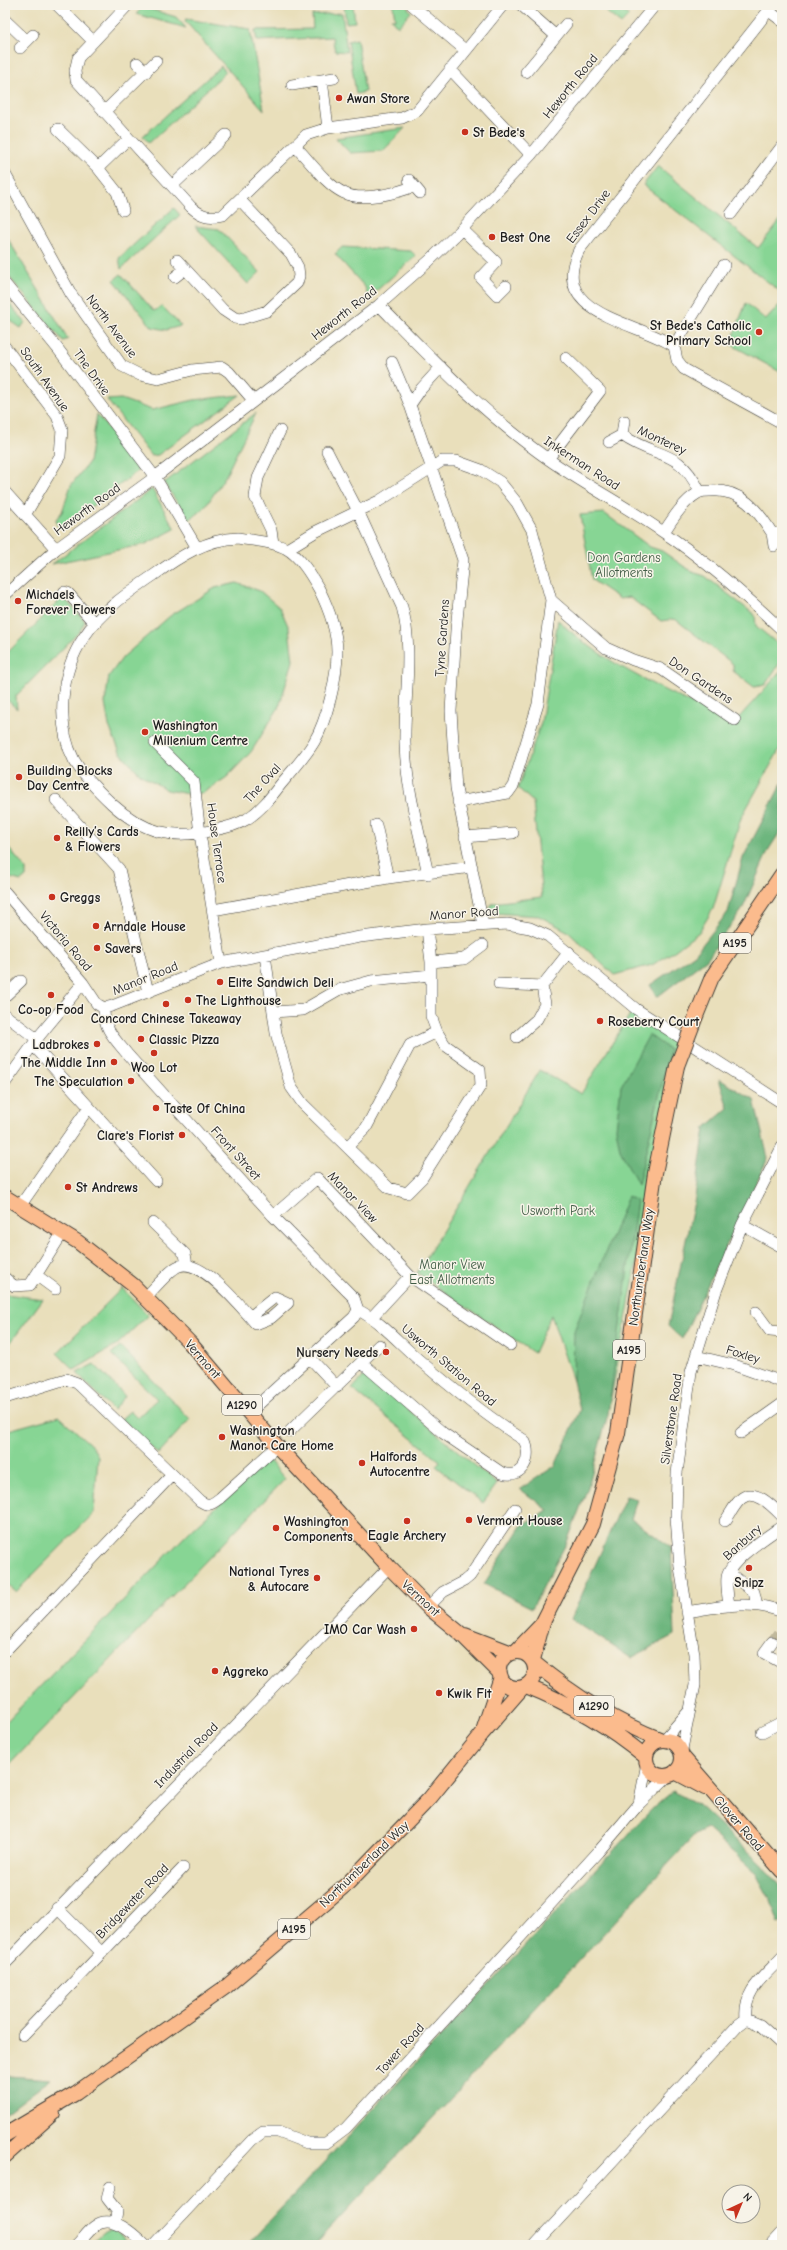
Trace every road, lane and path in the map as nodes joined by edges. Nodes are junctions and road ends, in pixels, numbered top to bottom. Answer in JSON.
{"nodes":[{"id":1,"x":57,"y":5,"type":"edge"},
{"id":2,"x":128,"y":5,"type":"edge"},
{"id":3,"x":412,"y":5,"type":"edge"},
{"id":4,"x":503,"y":5,"type":"edge"},
{"id":5,"x":521,"y":5,"type":"edge"},
{"id":6,"x":655,"y":5,"type":"edge"},
{"id":7,"x":771,"y":8,"type":"edge"},
{"id":8,"x":5,"y":20,"type":"edge"},
{"id":9,"x":782,"y":21,"type":"edge"},
{"id":10,"x":566,"y":24,"type":"dead end"},
{"id":11,"x":556,"y":36,"type":"junction"},
{"id":12,"x":93,"y":41,"type":"junction"},
{"id":13,"x":27,"y":42,"type":"dead end"},
{"id":14,"x":465,"y":50,"type":"junction"},
{"id":15,"x":156,"y":60,"type":"dead end"},
{"id":16,"x":137,"y":63,"type":"dead end"},
{"id":17,"x":450,"y":69,"type":"junction"},
{"id":18,"x":532,"y":69,"type":"dead end"},
{"id":19,"x":146,"y":72,"type":"junction"},
{"id":20,"x":334,"y":78,"type":"dead end"},
{"id":21,"x":322,"y":80,"type":"junction"},
{"id":22,"x":292,"y":85,"type":"dead end"},
{"id":23,"x":104,"y":112,"type":"junction"},
{"id":24,"x":58,"y":128,"type":"dead end"},
{"id":25,"x":328,"y":128,"type":"junction"},
{"id":26,"x":226,"y":135,"type":"dead end"},
{"id":27,"x":128,"y":139,"type":"junction"},
{"id":28,"x":294,"y":146,"type":"junction"},
{"id":29,"x":782,"y":146,"type":"edge"},
{"id":30,"x":531,"y":155,"type":"junction"},
{"id":31,"x":98,"y":168,"type":"junction"},
{"id":32,"x":5,"y":174,"type":"edge"},
{"id":33,"x":172,"y":186,"type":"junction"},
{"id":34,"x":415,"y":186,"type":"dead end"},
{"id":35,"x":240,"y":200,"type":"junction"},
{"id":36,"x":123,"y":210,"type":"dead end"},
{"id":37,"x":731,"y":214,"type":"dead end"},
{"id":38,"x":462,"y":229,"type":"junction"},
{"id":39,"x":177,"y":260,"type":"dead end"},
{"id":40,"x":724,"y":265,"type":"dead end"},
{"id":41,"x":184,"y":269,"type":"junction"},
{"id":42,"x":175,"y":277,"type":"dead end"},
{"id":43,"x":5,"y":284,"type":"edge"},
{"id":44,"x":506,"y":286,"type":"dead end"},
{"id":45,"x":379,"y":305,"type":"junction"},
{"id":46,"x":674,"y":346,"type":"junction"},
{"id":47,"x":5,"y":347,"type":"edge"},
{"id":48,"x":566,"y":358,"type":"dead end"},
{"id":49,"x":392,"y":362,"type":"dead end"},
{"id":50,"x":440,"y":367,"type":"junction"},
{"id":51,"x":253,"y":400,"type":"junction"},
{"id":52,"x":410,"y":405,"type":"junction"},
{"id":53,"x":624,"y":421,"type":"dead end"},
{"id":54,"x":782,"y":423,"type":"edge"},
{"id":55,"x":280,"y":431,"type":"dead end"},
{"id":56,"x":622,"y":435,"type":"junction"},
{"id":57,"x":609,"y":442,"type":"dead end"},
{"id":58,"x":328,"y":451,"type":"dead end"},
{"id":59,"x":548,"y":459,"type":"junction"},
{"id":60,"x":432,"y":467,"type":"junction"},
{"id":61,"x":155,"y":477,"type":"junction"},
{"id":62,"x":5,"y":492,"type":"edge"},
{"id":63,"x":700,"y":492,"type":"junction"},
{"id":64,"x":358,"y":511,"type":"junction"},
{"id":65,"x":25,"y":515,"type":"junction"},
{"id":66,"x":664,"y":532,"type":"junction"},
{"id":67,"x":777,"y":533,"type":"edge"},
{"id":68,"x":273,"y":543,"type":"junction"},
{"id":69,"x":774,"y":546,"type":"dead end"},
{"id":70,"x":197,"y":548,"type":"junction"},
{"id":71,"x":56,"y":549,"type":"junction"},
{"id":72,"x":287,"y":549,"type":"junction"},
{"id":73,"x":64,"y":592,"type":"dead end"},
{"id":74,"x":5,"y":595,"type":"edge"},
{"id":75,"x":551,"y":600,"type":"junction"},
{"id":76,"x":95,"y":624,"type":"junction"},
{"id":77,"x":782,"y":630,"type":"edge"},
{"id":78,"x":735,"y":720,"type":"dead end"},
{"id":79,"x":155,"y":743,"type":"dead end"},
{"id":80,"x":56,"y":800,"type":"dead end"},
{"id":81,"x":458,"y":802,"type":"junction"},
{"id":82,"x":376,"y":825,"type":"dead end"},
{"id":83,"x":513,"y":833,"type":"dead end"},
{"id":84,"x":200,"y":834,"type":"junction"},
{"id":85,"x":465,"y":837,"type":"junction"},
{"id":86,"x":472,"y":867,"type":"junction"},
{"id":87,"x":428,"y":874,"type":"junction"},
{"id":88,"x":782,"y":874,"type":"edge"},
{"id":89,"x":388,"y":878,"type":"junction"},
{"id":90,"x":5,"y":892,"type":"edge"},
{"id":91,"x":213,"y":910,"type":"junction"},
{"id":92,"x":483,"y":925,"type":"junction"},
{"id":93,"x":427,"y":929,"type":"junction"},
{"id":94,"x":484,"y":945,"type":"dead end"},
{"id":95,"x":569,"y":952,"type":"junction"},
{"id":96,"x":265,"y":955,"type":"junction"},
{"id":97,"x":431,"y":962,"type":"junction"},
{"id":98,"x":220,"y":963,"type":"junction"},
{"id":99,"x":431,"y":974,"type":"junction"},
{"id":100,"x":21,"y":982,"type":"dead end"},
{"id":101,"x":83,"y":983,"type":"junction"},
{"id":102,"x":499,"y":984,"type":"dead end"},
{"id":103,"x":542,"y":986,"type":"junction"},
{"id":104,"x":148,"y":992,"type":"junction"},
{"id":105,"x":5,"y":996,"type":"edge"},
{"id":106,"x":104,"y":1008,"type":"junction"},
{"id":107,"x":273,"y":1012,"type":"junction"},
{"id":108,"x":5,"y":1015,"type":"edge"},
{"id":109,"x":437,"y":1032,"type":"junction"},
{"id":110,"x":518,"y":1037,"type":"dead end"},
{"id":111,"x":37,"y":1040,"type":"junction"},
{"id":112,"x":5,"y":1083,"type":"edge"},
{"id":113,"x":782,"y":1103,"type":"edge"},
{"id":114,"x":89,"y":1107,"type":"junction"},
{"id":115,"x":347,"y":1148,"type":"junction"},
{"id":116,"x":782,"y":1148,"type":"edge"},
{"id":117,"x":156,"y":1181,"type":"dead end"},
{"id":118,"x":5,"y":1197,"type":"edge"},
{"id":119,"x":20,"y":1206,"type":"junction"},
{"id":120,"x":273,"y":1216,"type":"junction"},
{"id":121,"x":153,"y":1223,"type":"dead end"},
{"id":122,"x":742,"y":1225,"type":"junction"},
{"id":123,"x":63,"y":1232,"type":"junction"},
{"id":124,"x":782,"y":1247,"type":"edge"},
{"id":125,"x":187,"y":1265,"type":"junction"},
{"id":126,"x":36,"y":1275,"type":"junction"},
{"id":127,"x":410,"y":1276,"type":"junction"},
{"id":128,"x":5,"y":1278,"type":"edge"},
{"id":129,"x":55,"y":1289,"type":"dead end"},
{"id":130,"x":145,"y":1298,"type":"junction"},
{"id":131,"x":358,"y":1310,"type":"junction"},
{"id":132,"x":756,"y":1312,"type":"dead end"},
{"id":133,"x":250,"y":1317,"type":"dead end"},
{"id":134,"x":372,"y":1317,"type":"junction"},
{"id":135,"x":782,"y":1332,"type":"edge"},
{"id":136,"x":379,"y":1345,"type":"dead end"},
{"id":137,"x":510,"y":1345,"type":"dead end"},
{"id":138,"x":696,"y":1356,"type":"junction"},
{"id":139,"x":310,"y":1358,"type":"junction"},
{"id":140,"x":362,"y":1362,"type":"junction"},
{"id":141,"x":782,"y":1382,"type":"edge"},
{"id":142,"x":337,"y":1387,"type":"junction"},
{"id":143,"x":5,"y":1398,"type":"edge"},
{"id":144,"x":782,"y":1404,"type":"edge"},
{"id":145,"x":249,"y":1413,"type":"junction"},
{"id":146,"x":290,"y":1431,"type":"dead end"},
{"id":147,"x":741,"y":1433,"type":"dead end"},
{"id":148,"x":277,"y":1446,"type":"junction"},
{"id":149,"x":172,"y":1475,"type":"junction"},
{"id":150,"x":515,"y":1509,"type":"dead end"},
{"id":151,"x":782,"y":1516,"type":"edge"},
{"id":152,"x":725,"y":1521,"type":"dead end"},
{"id":153,"x":782,"y":1526,"type":"edge"},
{"id":154,"x":389,"y":1567,"type":"junction"},
{"id":155,"x":729,"y":1573,"type":"junction"},
{"id":156,"x":757,"y":1605,"type":"junction"},
{"id":157,"x":729,"y":1606,"type":"junction"},
{"id":158,"x":428,"y":1607,"type":"junction"},
{"id":159,"x":687,"y":1612,"type":"junction"},
{"id":160,"x":782,"y":1612,"type":"edge"},
{"id":161,"x":543,"y":1622,"type":"junction"},
{"id":162,"x":461,"y":1634,"type":"junction"},
{"id":163,"x":772,"y":1642,"type":"tunnel mouth"},
{"id":164,"x":5,"y":1651,"type":"edge"},
{"id":165,"x":514,"y":1652,"type":"junction"},
{"id":166,"x":533,"y":1661,"type":"junction"},
{"id":167,"x":782,"y":1663,"type":"edge"},
{"id":168,"x":500,"y":1675,"type":"junction"},
{"id":169,"x":524,"y":1686,"type":"junction"},
{"id":170,"x":689,"y":1710,"type":"junction"},
{"id":171,"x":782,"y":1722,"type":"edge"},
{"id":172,"x":762,"y":1732,"type":"dead end"},
{"id":173,"x":482,"y":1734,"type":"junction"},
{"id":174,"x":663,"y":1740,"type":"junction"},
{"id":175,"x":682,"y":1755,"type":"junction"},
{"id":176,"x":647,"y":1760,"type":"junction"},
{"id":177,"x":672,"y":1773,"type":"junction"},
{"id":178,"x":712,"y":1792,"type":"junction"},
{"id":179,"x":639,"y":1804,"type":"junction"},
{"id":180,"x":183,"y":1868,"type":"dead end"},
{"id":181,"x":782,"y":1871,"type":"edge"},
{"id":182,"x":57,"y":1908,"type":"junction"},
{"id":183,"x":102,"y":1953,"type":"junction"},
{"id":184,"x":782,"y":1957,"type":"edge"},
{"id":185,"x":5,"y":1964,"type":"edge"},
{"id":186,"x":746,"y":2019,"type":"junction"},
{"id":187,"x":23,"y":2035,"type":"dead end"},
{"id":188,"x":782,"y":2045,"type":"edge"},
{"id":189,"x":76,"y":2093,"type":"junction"},
{"id":190,"x":5,"y":2135,"type":"edge"},
{"id":191,"x":5,"y":2156,"type":"edge"},
{"id":192,"x":110,"y":2186,"type":"dead end"},
{"id":193,"x":115,"y":2223,"type":"junction"},
{"id":194,"x":782,"y":2233,"type":"edge"},
{"id":195,"x":77,"y":2245,"type":"edge"},
{"id":196,"x":144,"y":2245,"type":"edge"},
{"id":197,"x":154,"y":2245,"type":"edge"},
{"id":198,"x":535,"y":2245,"type":"edge"},
{"id":199,"x":771,"y":2245,"type":"edge"}],
"edges":[{"from":1,"to":12,"type":"street"},
{"from":2,"to":12,"type":"street"},
{"from":3,"to":14,"type":"street"},
{"from":4,"to":14,"type":"street"},
{"from":5,"to":11,"type":"street"},
{"from":6,"to":30,"type":"street","name":"Heworth Road"},
{"from":7,"to":9,"type":"street"},
{"from":7,"to":46,"type":"street","name":"Essex Drive"},
{"from":8,"to":13,"type":"street"},
{"from":10,"to":11,"type":"street"},
{"from":11,"to":18,"type":"street"},
{"from":12,"to":23,"type":"street"},
{"from":14,"to":17,"type":"street"},
{"from":15,"to":19,"type":"street"},
{"from":16,"to":19,"type":"street"},
{"from":17,"to":25,"type":"street"},
{"from":17,"to":30,"type":"street"},
{"from":19,"to":23,"type":"street"},
{"from":20,"to":21,"type":"street"},
{"from":21,"to":22,"type":"street"},
{"from":21,"to":25,"type":"street"},
{"from":23,"to":27,"type":"street"},
{"from":24,"to":31,"type":"street"},
{"from":25,"to":28,"type":"street"},
{"from":26,"to":33,"type":"street"},
{"from":27,"to":31,"type":"street"},
{"from":27,"to":33,"type":"street"},
{"from":28,"to":34,"type":"street"},
{"from":28,"to":35,"type":"street"},
{"from":29,"to":37,"type":"street"},
{"from":30,"to":38,"type":"street","name":"Heworth Road"},
{"from":31,"to":36,"type":"street"},
{"from":32,"to":51,"type":"street","name":"North Avenue"},
{"from":33,"to":35,"type":"street"},
{"from":35,"to":41,"type":"street"},
{"from":38,"to":44,"type":"street"},
{"from":38,"to":45,"type":"street","name":"Heworth Road"},
{"from":39,"to":41,"type":"street"},
{"from":40,"to":46,"type":"street"},
{"from":41,"to":42,"type":"street"},
{"from":43,"to":61,"type":"street","name":"The Drive"},
{"from":45,"to":50,"type":"street","name":"Inkerman Road"},
{"from":45,"to":51,"type":"street","name":"Heworth Road"},
{"from":46,"to":54,"type":"street"},
{"from":47,"to":65,"type":"street","name":"South Avenue"},
{"from":48,"to":59,"type":"street"},
{"from":49,"to":52,"type":"street","name":"Tyne Gardens"},
{"from":50,"to":52,"type":"street"},
{"from":50,"to":59,"type":"street","name":"Inkerman Road"},
{"from":51,"to":61,"type":"street","name":"Heworth Road"},
{"from":52,"to":60,"type":"street","name":"Tyne Gardens"},
{"from":53,"to":56,"type":"street","name":"Monterey"},
{"from":55,"to":68,"type":"street"},
{"from":56,"to":57,"type":"street","name":"Monterey"},
{"from":56,"to":63,"type":"street","name":"Monterey"},
{"from":58,"to":64,"type":"street"},
{"from":59,"to":66,"type":"street","name":"Inkerman Road"},
{"from":60,"to":64,"type":"street"},
{"from":60,"to":75,"type":"street"},
{"from":60,"to":81,"type":"street","name":"Tyne Gardens"},
{"from":61,"to":70,"type":"street","name":"The Drive"},
{"from":61,"to":71,"type":"street","name":"Heworth Road"},
{"from":62,"to":65,"type":"street"},
{"from":63,"to":66,"type":"street"},
{"from":63,"to":67,"type":"street"},
{"from":64,"to":72,"type":"street"},
{"from":64,"to":87,"type":"street"},
{"from":65,"to":71,"type":"street"},
{"from":66,"to":77,"type":"street","name":"Inkerman Road"},
{"from":67,"to":69,"type":"street"},
{"from":68,"to":70,"type":"street","name":"The Oval"},
{"from":68,"to":72,"type":"street","name":"The Oval"},
{"from":70,"to":76,"type":"street","name":"The Oval"},
{"from":71,"to":74,"type":"street","name":"Heworth Road"},
{"from":72,"to":84,"type":"street","name":"The Oval"},
{"from":73,"to":76,"type":"street"},
{"from":75,"to":78,"type":"street","name":"Don Gardens"},
{"from":75,"to":81,"type":"street"},
{"from":76,"to":84,"type":"street","name":"The Oval"},
{"from":79,"to":84,"type":"street","name":"House Terrace"},
{"from":80,"to":104,"type":"street"},
{"from":81,"to":85,"type":"street","name":"Tyne Gardens"},
{"from":82,"to":89,"type":"street"},
{"from":83,"to":85,"type":"street"},
{"from":84,"to":91,"type":"street","name":"House Terrace"},
{"from":85,"to":86,"type":"street","name":"Tyne Gardens"},
{"from":86,"to":87,"type":"street"},
{"from":86,"to":92,"type":"street","name":"Tyne Gardens"},
{"from":87,"to":89,"type":"street"},
{"from":88,"to":161,"type":"main road","name":"Northumberland Way","number":"A195","bridge":true},
{"from":89,"to":91,"type":"street"},
{"from":90,"to":101,"type":"street","name":"Victoria Road"},
{"from":91,"to":98,"type":"street","name":"House Terrace"},
{"from":92,"to":93,"type":"street","name":"Manor Road"},
{"from":92,"to":95,"type":"street","name":"Manor Road"},
{"from":93,"to":96,"type":"street","name":"Manor Road"},
{"from":93,"to":97,"type":"street"},
{"from":94,"to":97,"type":"street"},
{"from":95,"to":103,"type":"street"},
{"from":95,"to":113,"type":"street","name":"Manor Road"},
{"from":96,"to":98,"type":"street","name":"Manor Road"},
{"from":96,"to":107,"type":"street"},
{"from":97,"to":99,"type":"street"},
{"from":98,"to":104,"type":"street","name":"Manor Road"},
{"from":99,"to":107,"type":"street"},
{"from":99,"to":109,"type":"street"},
{"from":100,"to":105,"type":"street"},
{"from":101,"to":106,"type":"street","name":"Victoria Road"},
{"from":101,"to":111,"type":"street"},
{"from":102,"to":103,"type":"street"},
{"from":103,"to":110,"type":"street"},
{"from":104,"to":106,"type":"street","name":"Manor Road"},
{"from":106,"to":120,"type":"street","name":"Front Street"},
{"from":107,"to":115,"type":"street"},
{"from":108,"to":111,"type":"street"},
{"from":109,"to":115,"type":"street"},
{"from":109,"to":115,"type":"street"},
{"from":111,"to":112,"type":"street"},
{"from":111,"to":114,"type":"street"},
{"from":114,"to":117,"type":"street"},
{"from":114,"to":119,"type":"street"},
{"from":116,"to":122,"type":"street","name":"Silverstone Road"},
{"from":118,"to":119,"type":"main road","name":"Vermont","number":"A1290"},
{"from":119,"to":123,"type":"main road","name":"Vermont","number":"A1290"},
{"from":120,"to":127,"type":"street","name":"Manor View"},
{"from":120,"to":131,"type":"street","name":"Front Street"},
{"from":121,"to":125,"type":"street"},
{"from":122,"to":124,"type":"street"},
{"from":122,"to":138,"type":"street","name":"Silverstone Road"},
{"from":123,"to":126,"type":"street"},
{"from":123,"to":130,"type":"main road","name":"Vermont","number":"A1290"},
{"from":125,"to":130,"type":"street"},
{"from":125,"to":133,"type":"street"},
{"from":126,"to":128,"type":"street"},
{"from":126,"to":129,"type":"street"},
{"from":127,"to":134,"type":"street"},
{"from":127,"to":137,"type":"street"},
{"from":130,"to":145,"type":"main road","name":"Vermont","number":"A1290"},
{"from":131,"to":134,"type":"street","name":"Usworth Station Road"},
{"from":131,"to":139,"type":"street"},
{"from":132,"to":135,"type":"street"},
{"from":134,"to":140,"type":"street","name":"Usworth Station Road"},
{"from":136,"to":140,"type":"street"},
{"from":138,"to":141,"type":"street","name":"Foxley"},
{"from":138,"to":159,"type":"street","name":"Silverstone Road"},
{"from":139,"to":142,"type":"street"},
{"from":139,"to":145,"type":"street"},
{"from":140,"to":142,"type":"street"},
{"from":142,"to":146,"type":"street"},
{"from":143,"to":149,"type":"street"},
{"from":144,"to":147,"type":"street"},
{"from":145,"to":148,"type":"main road","name":"Vermont","number":"A1290"},
{"from":148,"to":149,"type":"street"},
{"from":148,"to":154,"type":"main road","name":"Vermont","number":"A1290"},
{"from":149,"to":164,"type":"street"},
{"from":150,"to":158,"type":"street"},
{"from":151,"to":152,"type":"street"},
{"from":153,"to":155,"type":"street","name":"Banbury"},
{"from":154,"to":158,"type":"main road","name":"Vermont","number":"A1290"},
{"from":154,"to":182,"type":"street","name":"Industrial Road"},
{"from":155,"to":156,"type":"street"},
{"from":155,"to":157,"type":"street","name":"Banbury"},
{"from":156,"to":157,"type":"street"},
{"from":156,"to":160,"type":"street"},
{"from":157,"to":159,"type":"street"},
{"from":158,"to":162,"type":"main road","name":"Vermont","number":"A1290"},
{"from":159,"to":170,"type":"street","name":"Silverstone Road"},
{"from":161,"to":165,"type":"main road","name":"Northumberland Way","number":"A195"},
{"from":161,"to":166,"type":"main road","name":"Northumberland Way","number":"A195"},
{"from":162,"to":165,"type":"main road","name":"Vermont","number":"A1290"},
{"from":162,"to":168,"type":"main road","name":"Vermont","number":"A1290"},
{"from":163,"to":167,"type":"street"},
{"from":165,"to":166,"type":"main road"},
{"from":165,"to":168,"type":"main road","number":"A195"},
{"from":166,"to":169,"type":"main road","number":"A195"},
{"from":166,"to":174,"type":"main road","number":"A1290"},
{"from":168,"to":169,"type":"main road"},
{"from":168,"to":173,"type":"main road","name":"Northumberland Way","number":"A195"},
{"from":169,"to":173,"type":"main road","name":"Northumberland Way","number":"A195"},
{"from":169,"to":176,"type":"main road","number":"A1290"},
{"from":170,"to":174,"type":"street","name":"Silverstone Road"},
{"from":170,"to":175,"type":"street","name":"Silverstone Road"},
{"from":171,"to":172,"type":"street"},
{"from":173,"to":189,"type":"main road","name":"Northumberland Way","number":"A195"},
{"from":174,"to":175,"type":"main road","number":"A1290"},
{"from":174,"to":176,"type":"main road"},
{"from":175,"to":177,"type":"main road"},
{"from":175,"to":178,"type":"main road","name":"Glover Road","number":"A1290"},
{"from":176,"to":177,"type":"main road","number":"A1290"},
{"from":176,"to":179,"type":"street","name":"Tower Road"},
{"from":177,"to":178,"type":"main road","name":"Glover Road","number":"A1290"},
{"from":177,"to":179,"type":"street","name":"Tower Road"},
{"from":178,"to":181,"type":"main road","name":"Glover Road","number":"A1290"},
{"from":179,"to":197,"type":"street","name":"Tower Road"},
{"from":180,"to":183,"type":"street","name":"Bridgewater Road"},
{"from":182,"to":183,"type":"street","name":"Bridgewater Road"},
{"from":182,"to":185,"type":"street","name":"Industrial Road"},
{"from":183,"to":187,"type":"street","name":"Bridgewater Road"},
{"from":184,"to":186,"type":"street"},
{"from":186,"to":188,"type":"street"},
{"from":186,"to":198,"type":"street"},
{"from":189,"to":190,"type":"main road","name":"Northumberland Way","number":"A195"},
{"from":189,"to":191,"type":"main road","name":"Northumberland Way","number":"A195"},
{"from":192,"to":193,"type":"street"},
{"from":193,"to":195,"type":"street"},
{"from":193,"to":196,"type":"street"},
{"from":194,"to":199,"type":"street"}]}
